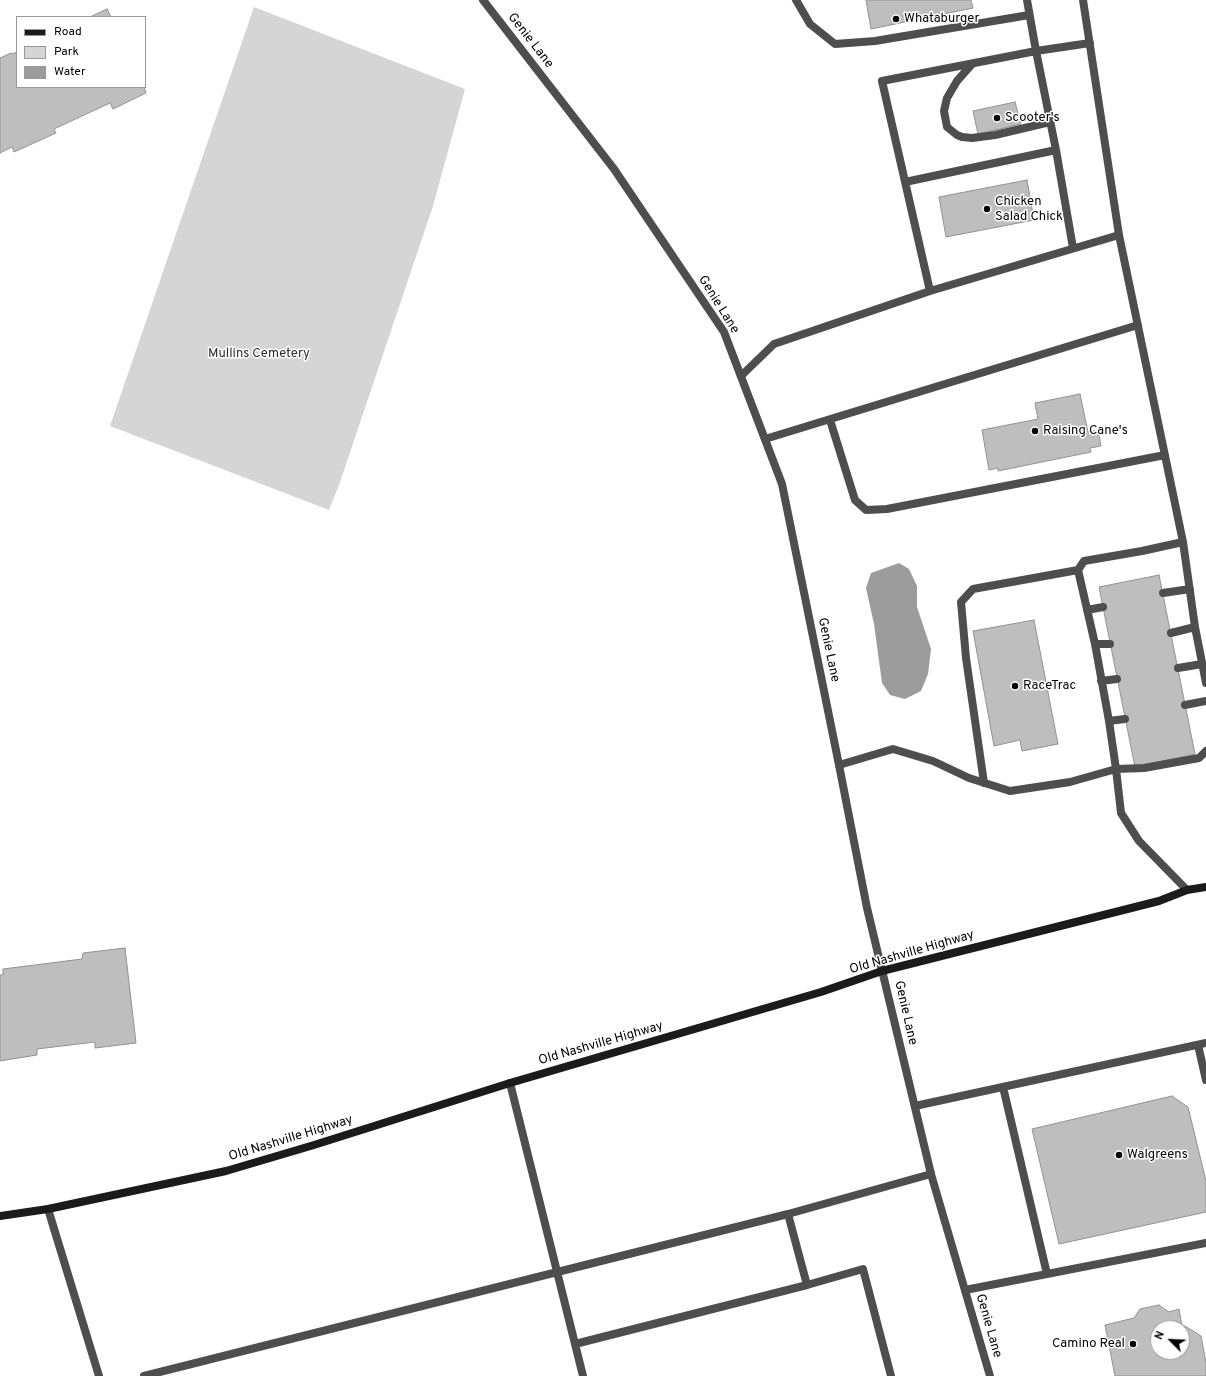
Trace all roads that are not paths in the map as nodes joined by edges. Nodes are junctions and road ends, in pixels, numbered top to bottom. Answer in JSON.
{"nodes":[{"id":1,"x":483,"y":0,"type":"edge"},
{"id":2,"x":796,"y":0,"type":"edge"},
{"id":3,"x":1027,"y":0,"type":"edge"},
{"id":4,"x":1083,"y":0,"type":"edge"},
{"id":5,"x":1029,"y":15,"type":"junction"},
{"id":6,"x":1090,"y":43,"type":"junction"},
{"id":7,"x":1036,"y":51,"type":"junction"},
{"id":8,"x":972,"y":64,"type":"junction"},
{"id":9,"x":1050,"y":122,"type":"junction"},
{"id":10,"x":1056,"y":150,"type":"junction"},
{"id":11,"x":905,"y":182,"type":"junction"},
{"id":12,"x":1119,"y":235,"type":"junction"},
{"id":13,"x":1073,"y":248,"type":"junction"},
{"id":14,"x":930,"y":291,"type":"junction"},
{"id":15,"x":1138,"y":325,"type":"junction"},
{"id":16,"x":741,"y":376,"type":"junction"},
{"id":17,"x":830,"y":420,"type":"junction"},
{"id":18,"x":765,"y":439,"type":"junction"},
{"id":19,"x":1165,"y":455,"type":"junction"},
{"id":20,"x":1183,"y":542,"type":"junction"},
{"id":21,"x":1078,"y":570,"type":"junction"},
{"id":22,"x":1190,"y":589,"type":"junction"},
{"id":23,"x":1163,"y":593,"type":"dead end"},
{"id":24,"x":1103,"y":607,"type":"dead end"},
{"id":25,"x":1088,"y":610,"type":"junction"},
{"id":26,"x":1195,"y":627,"type":"junction"},
{"id":27,"x":1171,"y":633,"type":"dead end"},
{"id":28,"x":1095,"y":644,"type":"junction"},
{"id":29,"x":1110,"y":644,"type":"dead end"},
{"id":30,"x":1202,"y":664,"type":"junction"},
{"id":31,"x":1178,"y":668,"type":"dead end"},
{"id":32,"x":1118,"y":679,"type":"dead end"},
{"id":33,"x":1101,"y":681,"type":"junction"},
{"id":34,"x":1206,"y":683,"type":"edge"},
{"id":35,"x":1206,"y":701,"type":"edge"},
{"id":36,"x":1185,"y":705,"type":"dead end"},
{"id":37,"x":1125,"y":719,"type":"dead end"},
{"id":38,"x":1109,"y":721,"type":"junction"},
{"id":39,"x":1206,"y":751,"type":"edge"},
{"id":40,"x":839,"y":765,"type":"junction"},
{"id":41,"x":1116,"y":769,"type":"junction"},
{"id":42,"x":984,"y":783,"type":"junction"},
{"id":43,"x":1206,"y":887,"type":"edge"},
{"id":44,"x":1187,"y":890,"type":"junction"},
{"id":45,"x":882,"y":971,"type":"junction"},
{"id":46,"x":1202,"y":1044,"type":"edge"},
{"id":47,"x":1206,"y":1080,"type":"edge"},
{"id":48,"x":510,"y":1083,"type":"junction"},
{"id":49,"x":1003,"y":1087,"type":"junction"},
{"id":50,"x":916,"y":1106,"type":"junction"},
{"id":51,"x":931,"y":1174,"type":"junction"},
{"id":52,"x":48,"y":1209,"type":"junction"},
{"id":53,"x":788,"y":1214,"type":"junction"},
{"id":54,"x":0,"y":1216,"type":"edge"},
{"id":55,"x":1206,"y":1243,"type":"edge"},
{"id":56,"x":557,"y":1272,"type":"junction"},
{"id":57,"x":1047,"y":1274,"type":"junction"},
{"id":58,"x":807,"y":1285,"type":"junction"},
{"id":59,"x":965,"y":1290,"type":"junction"},
{"id":60,"x":575,"y":1344,"type":"junction"},
{"id":61,"x":98,"y":1376,"type":"edge"},
{"id":62,"x":144,"y":1376,"type":"edge"},
{"id":63,"x":583,"y":1376,"type":"edge"},
{"id":64,"x":891,"y":1376,"type":"edge"},
{"id":65,"x":990,"y":1376,"type":"edge"}],
"edges":[{"from":1,"to":16,"type":"street","name":"Genie Lane"},
{"from":2,"to":5,"type":"street"},
{"from":3,"to":5,"type":"street"},
{"from":4,"to":6,"type":"street"},
{"from":5,"to":7,"type":"street"},
{"from":6,"to":7,"type":"street"},
{"from":6,"to":12,"type":"street"},
{"from":7,"to":8,"type":"street"},
{"from":7,"to":9,"type":"street"},
{"from":8,"to":9,"type":"street"},
{"from":8,"to":11,"type":"street"},
{"from":9,"to":10,"type":"street"},
{"from":10,"to":11,"type":"street"},
{"from":10,"to":13,"type":"street"},
{"from":11,"to":14,"type":"street"},
{"from":12,"to":13,"type":"street"},
{"from":12,"to":15,"type":"street"},
{"from":13,"to":14,"type":"street"},
{"from":14,"to":16,"type":"street"},
{"from":15,"to":17,"type":"street"},
{"from":15,"to":19,"type":"street"},
{"from":16,"to":18,"type":"street","name":"Genie Lane"},
{"from":17,"to":18,"type":"street"},
{"from":17,"to":19,"type":"street"},
{"from":18,"to":40,"type":"street","name":"Genie Lane"},
{"from":19,"to":20,"type":"street"},
{"from":20,"to":21,"type":"street"},
{"from":20,"to":22,"type":"street"},
{"from":21,"to":25,"type":"street"},
{"from":21,"to":42,"type":"street"},
{"from":22,"to":23,"type":"street"},
{"from":22,"to":26,"type":"street"},
{"from":24,"to":25,"type":"street"},
{"from":25,"to":28,"type":"street"},
{"from":26,"to":27,"type":"street"},
{"from":26,"to":30,"type":"street"},
{"from":28,"to":29,"type":"street"},
{"from":28,"to":33,"type":"street"},
{"from":30,"to":31,"type":"street"},
{"from":30,"to":34,"type":"street"},
{"from":32,"to":33,"type":"street"},
{"from":33,"to":38,"type":"street"},
{"from":35,"to":36,"type":"street"},
{"from":37,"to":38,"type":"street"},
{"from":38,"to":41,"type":"street"},
{"from":39,"to":41,"type":"street"},
{"from":40,"to":42,"type":"street"},
{"from":40,"to":45,"type":"street","name":"Genie Lane"},
{"from":41,"to":42,"type":"street"},
{"from":41,"to":44,"type":"street"},
{"from":43,"to":44,"type":"main road","name":"Old Nashville Highway"},
{"from":44,"to":45,"type":"main road","name":"Old Nashville Highway"},
{"from":45,"to":48,"type":"main road","name":"Old Nashville Highway"},
{"from":45,"to":50,"type":"street","name":"Genie Lane"},
{"from":46,"to":47,"type":"street"},
{"from":46,"to":49,"type":"street"},
{"from":48,"to":52,"type":"main road","name":"Old Nashville Highway"},
{"from":48,"to":56,"type":"street"},
{"from":49,"to":50,"type":"street"},
{"from":49,"to":57,"type":"street"},
{"from":50,"to":51,"type":"street","name":"Genie Lane"},
{"from":51,"to":53,"type":"street"},
{"from":51,"to":59,"type":"street","name":"Genie Lane"},
{"from":52,"to":54,"type":"main road","name":"Old Nashville Highway"},
{"from":52,"to":61,"type":"street"},
{"from":53,"to":56,"type":"street"},
{"from":53,"to":58,"type":"street"},
{"from":55,"to":57,"type":"street"},
{"from":56,"to":60,"type":"street"},
{"from":56,"to":62,"type":"street"},
{"from":57,"to":59,"type":"street"},
{"from":58,"to":60,"type":"street"},
{"from":58,"to":64,"type":"street"},
{"from":59,"to":65,"type":"street","name":"Genie Lane"},
{"from":60,"to":63,"type":"street"}]}
